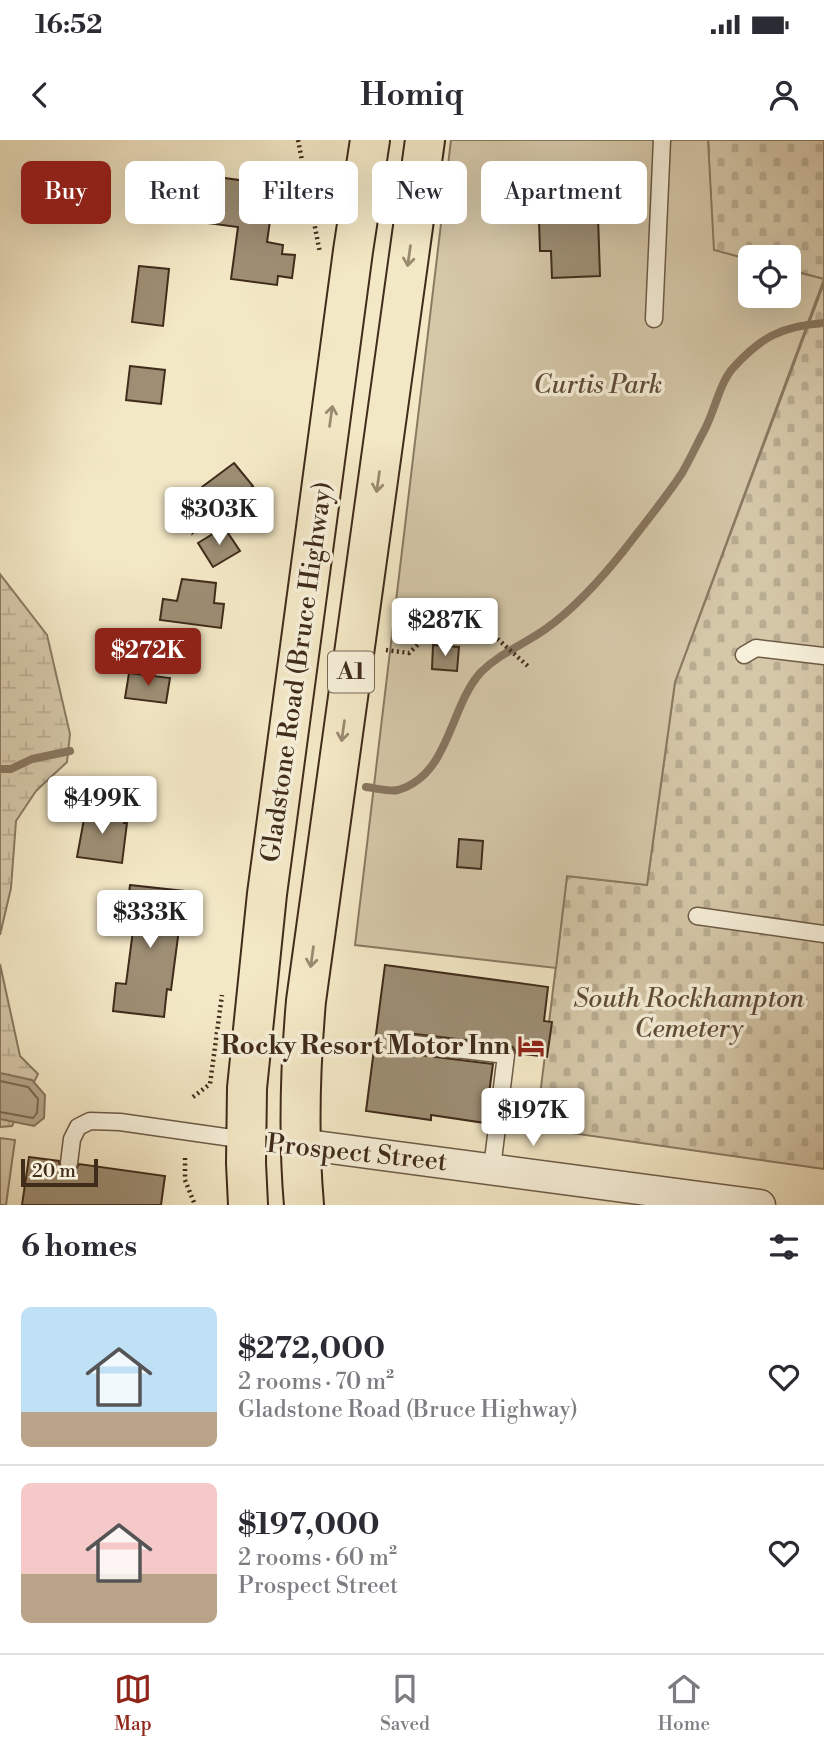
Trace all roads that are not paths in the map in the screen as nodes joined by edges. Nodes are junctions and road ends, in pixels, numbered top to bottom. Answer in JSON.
{"nodes":[{"id":1,"x":348,"y":140,"type":"edge"},
{"id":2,"x":370,"y":140,"type":"edge"},
{"id":3,"x":425,"y":140,"type":"edge"},
{"id":4,"x":662,"y":140,"type":"edge"},
{"id":5,"x":353,"y":251,"type":"junction"},
{"id":6,"x":654,"y":318,"type":"dead end"},
{"id":7,"x":744,"y":655,"type":"dead end"},
{"id":8,"x":824,"y":656,"type":"edge"},
{"id":9,"x":697,"y":916,"type":"dead end"},
{"id":10,"x":824,"y":934,"type":"edge"},
{"id":11,"x":414,"y":1044,"type":"dead end"},
{"id":12,"x":246,"y":1140,"type":"junction"},
{"id":13,"x":300,"y":1144,"type":"junction"},
{"id":14,"x":69,"y":1163,"type":"dead end"},
{"id":15,"x":492,"y":1168,"type":"junction"},
{"id":16,"x":248,"y":1205,"type":"edge"},
{"id":17,"x":304,"y":1205,"type":"edge"},
{"id":18,"x":760,"y":1205,"type":"edge"}],
"edges":[{"from":1,"to":5,"type":"highway"},
{"from":2,"to":5,"type":"highway","name":"Gladstone Road (Bruce Highway)","number":"A1"},
{"from":3,"to":13,"type":"highway","name":"Gladstone Road (Bruce Highway)","number":"A1","one_way":true},
{"from":4,"to":6,"type":"lane"},
{"from":12,"to":5,"type":"highway","name":"Gladstone Road (Bruce Highway)","number":"A1","one_way":true},
{"from":7,"to":8,"type":"lane"},
{"from":9,"to":10,"type":"lane"},
{"from":11,"to":15,"type":"lane"},
{"from":12,"to":13,"type":"highway","name":"Prospect Street"},
{"from":12,"to":14,"type":"lane"},
{"from":12,"to":16,"type":"highway","name":"Gladstone Road (Bruce Highway)","number":"A1"},
{"from":13,"to":15,"type":"street","name":"Prospect Street"},
{"from":13,"to":17,"type":"highway","name":"Gladstone Road (Bruce Highway)","number":"A1"},
{"from":15,"to":18,"type":"street","name":"Prospect Street"}]}
